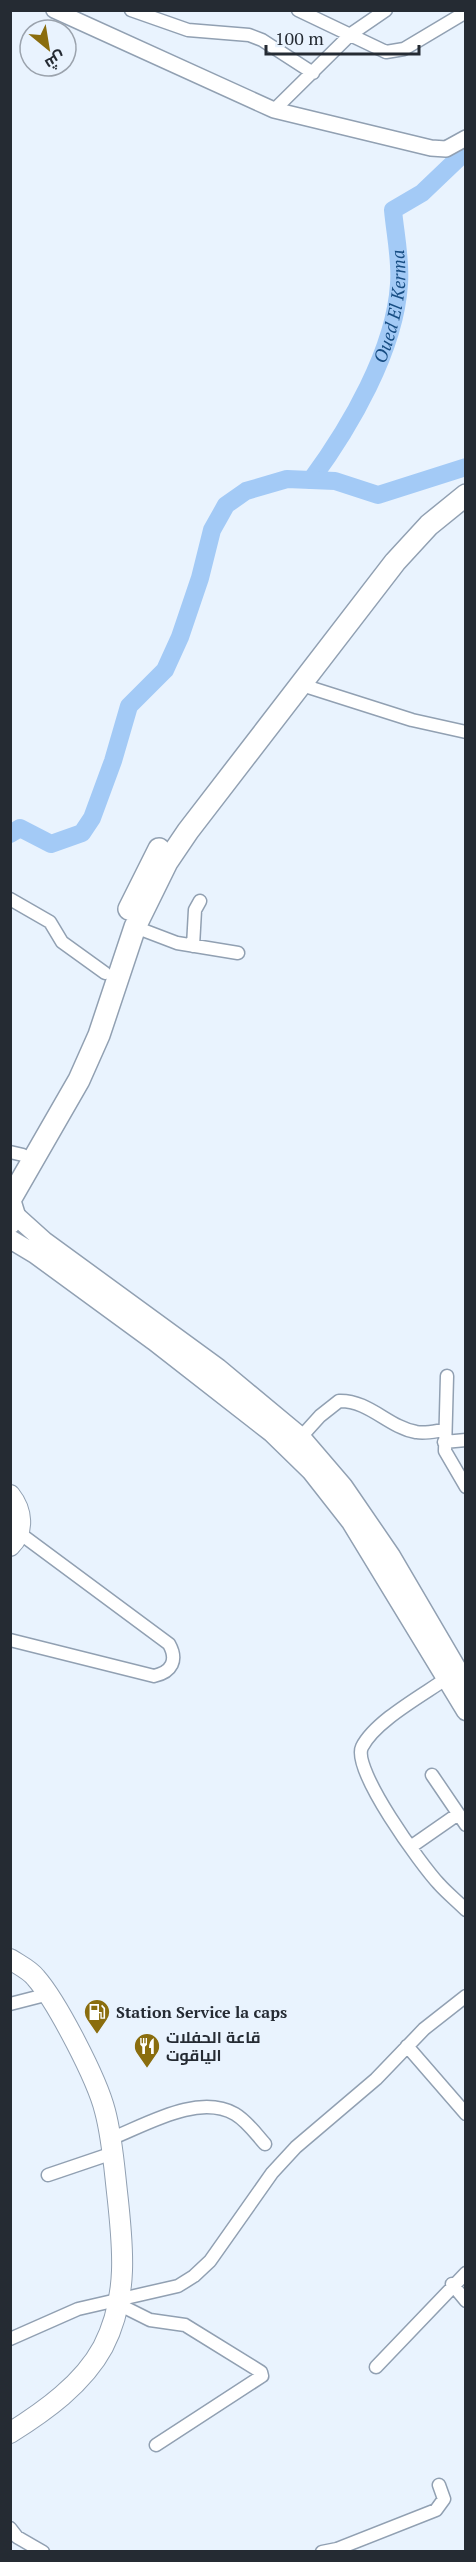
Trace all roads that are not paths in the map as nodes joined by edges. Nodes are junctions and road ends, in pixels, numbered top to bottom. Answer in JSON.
{"nodes":[{"id":1,"x":54,"y":10,"type":"edge"},
{"id":2,"x":131,"y":10,"type":"edge"},
{"id":3,"x":298,"y":10,"type":"edge"},
{"id":4,"x":386,"y":10,"type":"edge"},
{"id":5,"x":465,"y":12,"type":"edge"},
{"id":6,"x":351,"y":34,"type":"junction"},
{"id":7,"x":313,"y":72,"type":"junction"},
{"id":8,"x":274,"y":110,"type":"junction"},
{"id":9,"x":465,"y":138,"type":"edge"},
{"id":10,"x":465,"y":481,"type":"edge"},
{"id":11,"x":465,"y":495,"type":"edge"},
{"id":12,"x":302,"y":685,"type":"junction"},
{"id":13,"x":465,"y":732,"type":"edge"},
{"id":14,"x":10,"y":899,"type":"edge"},
{"id":15,"x":200,"y":901,"type":"dead end"},
{"id":16,"x":135,"y":927,"type":"junction"},
{"id":17,"x":193,"y":946,"type":"junction"},
{"id":18,"x":238,"y":952,"type":"dead end"},
{"id":19,"x":105,"y":973,"type":"junction"},
{"id":20,"x":17,"y":1153,"type":"edge"},
{"id":21,"x":10,"y":1174,"type":"edge"},
{"id":22,"x":11,"y":1209,"type":"edge"},
{"id":23,"x":10,"y":1239,"type":"edge"},
{"id":24,"x":447,"y":1376,"type":"dead end"},
{"id":25,"x":444,"y":1436,"type":"junction"},
{"id":26,"x":293,"y":1438,"type":"junction"},
{"id":27,"x":465,"y":1440,"type":"edge"},
{"id":28,"x":465,"y":1487,"type":"edge"},
{"id":29,"x":10,"y":1495,"type":"edge"},
{"id":30,"x":14,"y":1539,"type":"edge"},
{"id":31,"x":10,"y":1640,"type":"edge"},
{"id":32,"x":447,"y":1678,"type":"junction"},
{"id":33,"x":465,"y":1684,"type":"edge"},
{"id":34,"x":465,"y":1711,"type":"edge"},
{"id":35,"x":432,"y":1775,"type":"dead end"},
{"id":36,"x":462,"y":1820,"type":"edge"},
{"id":37,"x":412,"y":1846,"type":"junction"},
{"id":38,"x":465,"y":1910,"type":"edge"},
{"id":39,"x":10,"y":1959,"type":"edge"},
{"id":40,"x":49,"y":1994,"type":"junction"},
{"id":41,"x":465,"y":1996,"type":"edge"},
{"id":42,"x":10,"y":2004,"type":"edge"},
{"id":43,"x":407,"y":2046,"type":"junction"},
{"id":44,"x":465,"y":2114,"type":"edge"},
{"id":45,"x":265,"y":2144,"type":"dead end"},
{"id":46,"x":111,"y":2146,"type":"junction"},
{"id":47,"x":48,"y":2175,"type":"dead end"},
{"id":48,"x":465,"y":2273,"type":"edge"},
{"id":49,"x":452,"y":2284,"type":"junction"},
{"id":50,"x":465,"y":2301,"type":"edge"},
{"id":51,"x":120,"y":2303,"type":"junction"},
{"id":52,"x":10,"y":2339,"type":"edge"},
{"id":53,"x":376,"y":2367,"type":"dead end"},
{"id":54,"x":10,"y":2433,"type":"edge"},
{"id":55,"x":156,"y":2445,"type":"dead end"},
{"id":56,"x":439,"y":2485,"type":"dead end"},
{"id":57,"x":10,"y":2528,"type":"edge"},
{"id":58,"x":43,"y":2552,"type":"edge"},
{"id":59,"x":322,"y":2552,"type":"edge"}],
"edges":[{"from":1,"to":8,"type":"street"},
{"from":2,"to":7,"type":"street"},
{"from":3,"to":6,"type":"street"},
{"from":4,"to":6,"type":"street"},
{"from":5,"to":6,"type":"street"},
{"from":6,"to":7,"type":"street"},
{"from":7,"to":8,"type":"street"},
{"from":8,"to":9,"type":"street"},
{"from":10,"to":19,"type":"highway"},
{"from":11,"to":12,"type":"highway"},
{"from":12,"to":13,"type":"street"},
{"from":12,"to":16,"type":"highway"},
{"from":14,"to":19,"type":"street"},
{"from":15,"to":17,"type":"street"},
{"from":16,"to":17,"type":"street"},
{"from":16,"to":22,"type":"highway"},
{"from":17,"to":18,"type":"street"},
{"from":19,"to":20,"type":"highway"},
{"from":20,"to":21,"type":"highway"},
{"from":22,"to":26,"type":"main road"},
{"from":23,"to":26,"type":"main road"},
{"from":24,"to":25,"type":"street"},
{"from":25,"to":26,"type":"street"},
{"from":25,"to":27,"type":"street"},
{"from":25,"to":28,"type":"street"},
{"from":26,"to":32,"type":"main road"},
{"from":26,"to":33,"type":"main road"},
{"from":29,"to":30,"type":"main road"},
{"from":30,"to":31,"type":"street"},
{"from":32,"to":34,"type":"main road"},
{"from":32,"to":37,"type":"street"},
{"from":35,"to":36,"type":"street"},
{"from":36,"to":37,"type":"street"},
{"from":37,"to":38,"type":"street"},
{"from":39,"to":40,"type":"main road"},
{"from":40,"to":42,"type":"street"},
{"from":40,"to":46,"type":"main road"},
{"from":41,"to":43,"type":"street"},
{"from":43,"to":44,"type":"street"},
{"from":43,"to":51,"type":"street"},
{"from":45,"to":46,"type":"street"},
{"from":46,"to":47,"type":"street"},
{"from":46,"to":51,"type":"main road"},
{"from":48,"to":49,"type":"street"},
{"from":49,"to":50,"type":"street"},
{"from":49,"to":53,"type":"street"},
{"from":51,"to":52,"type":"street"},
{"from":51,"to":54,"type":"main road"},
{"from":51,"to":55,"type":"street"},
{"from":56,"to":59,"type":"street"},
{"from":57,"to":58,"type":"street"}]}
